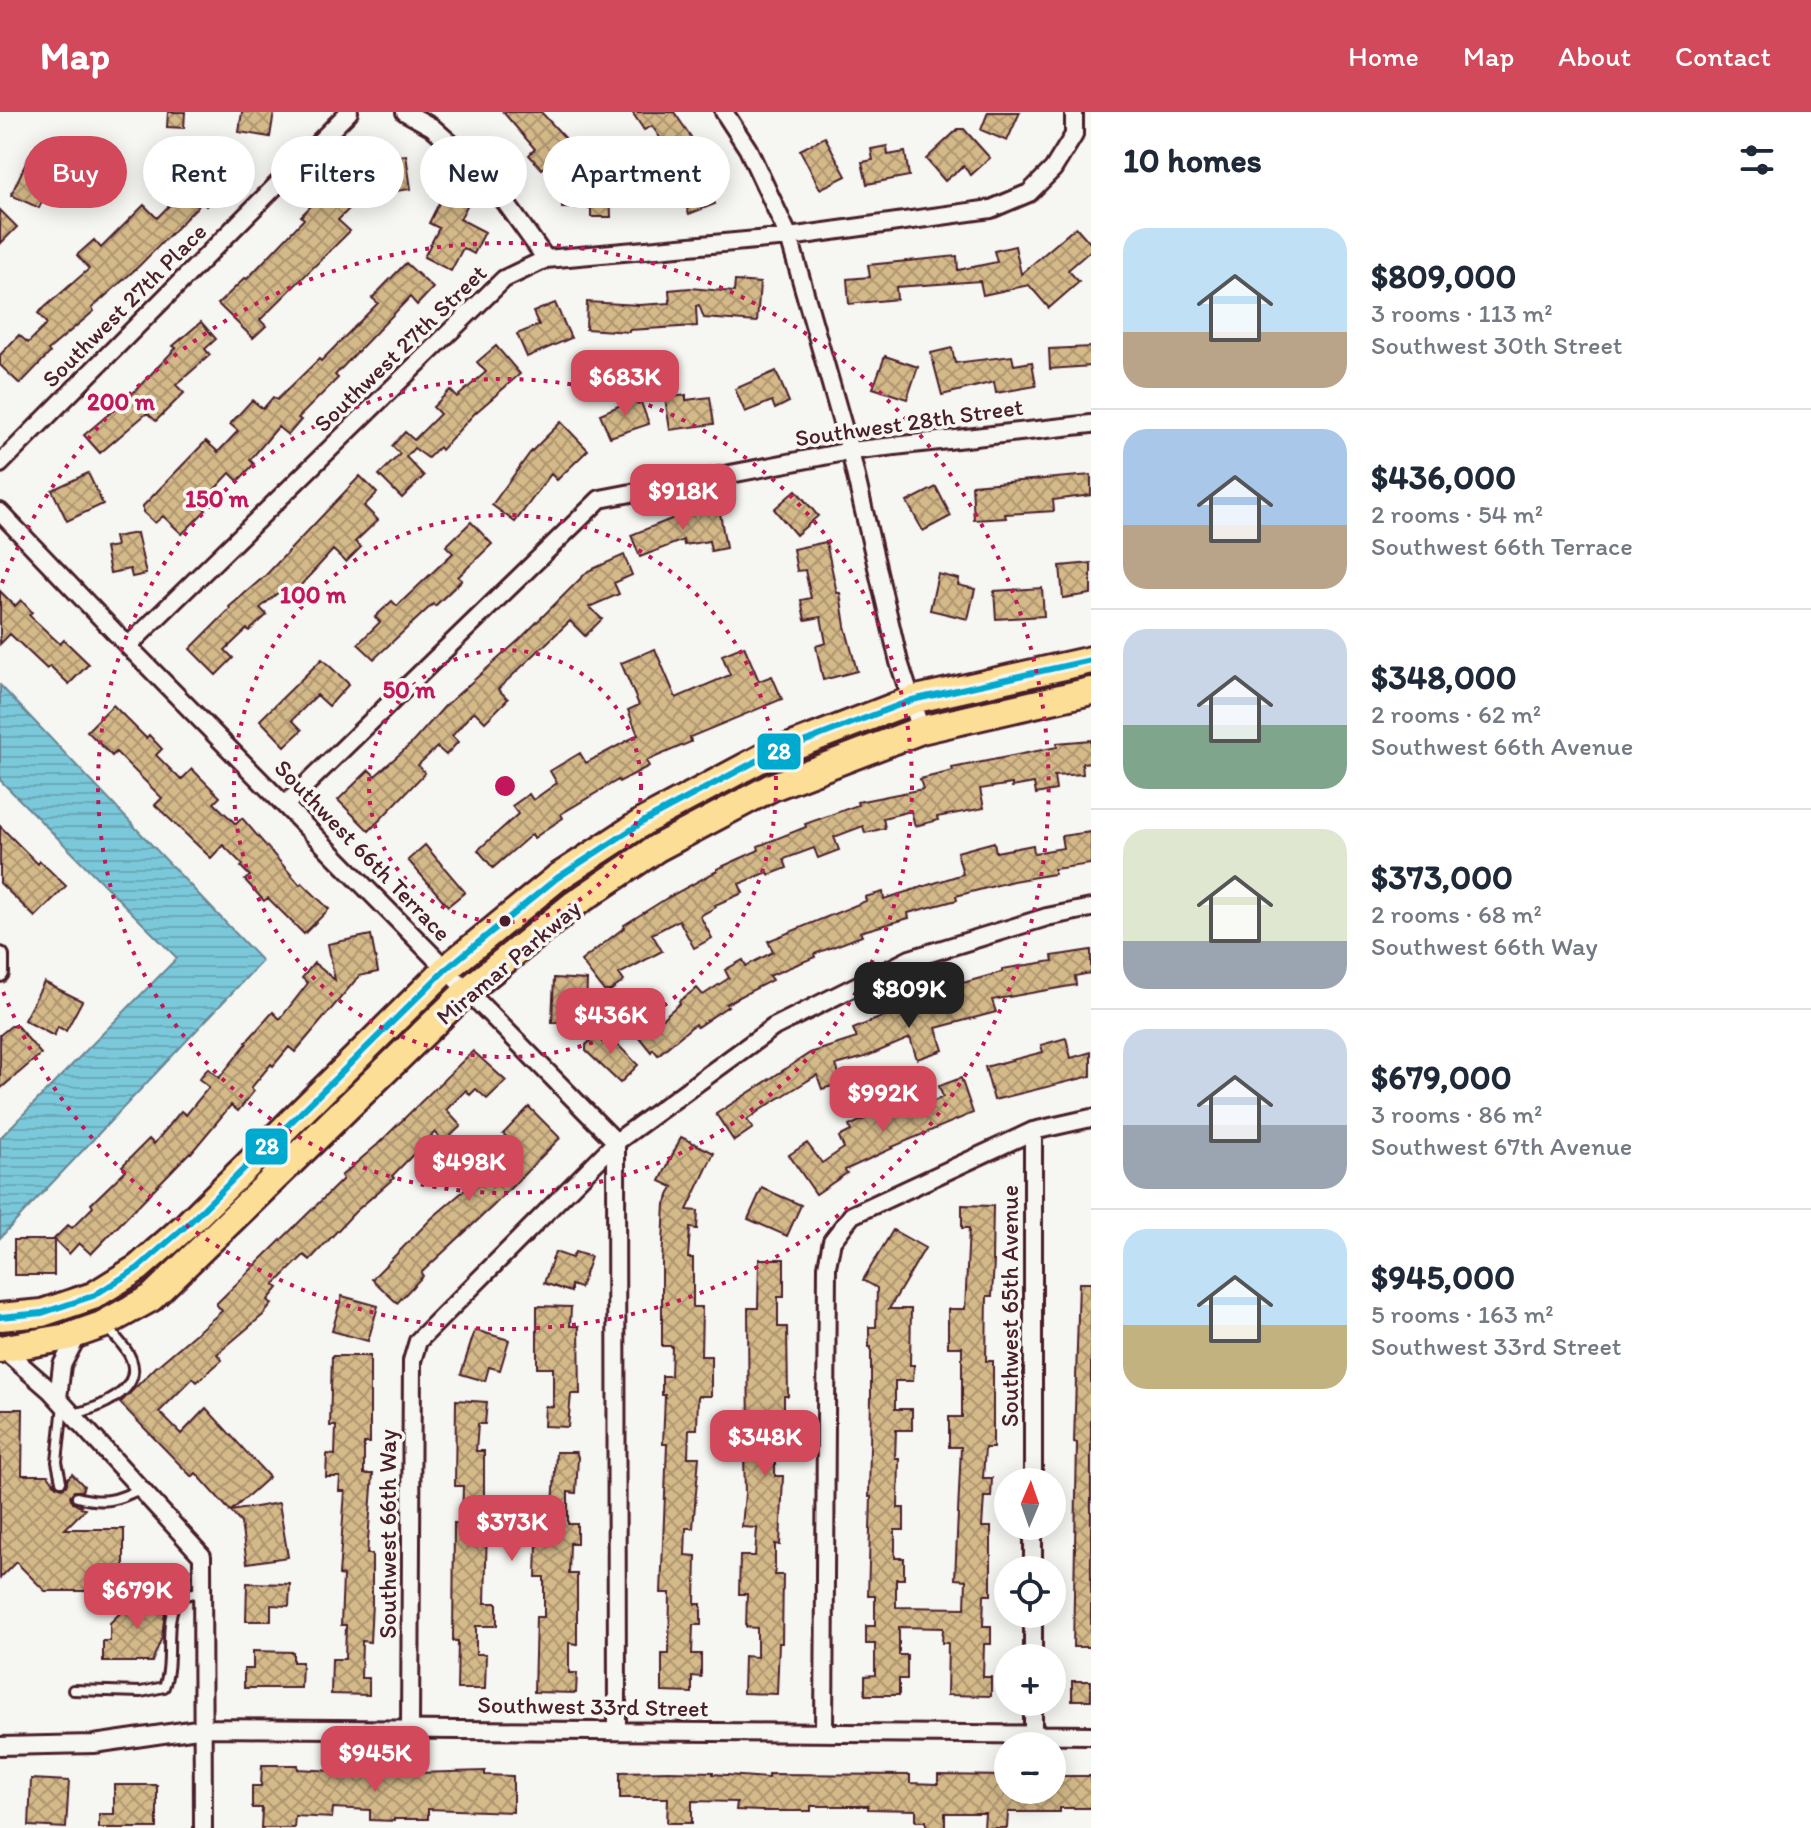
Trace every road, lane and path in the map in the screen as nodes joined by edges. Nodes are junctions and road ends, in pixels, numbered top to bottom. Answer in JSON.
{"nodes":[{"id":1,"x":349,"y":112,"type":"edge"},
{"id":2,"x":405,"y":112,"type":"edge"},
{"id":3,"x":724,"y":112,"type":"edge"},
{"id":4,"x":1074,"y":112,"type":"edge"},
{"id":5,"x":789,"y":237,"type":"junction"},
{"id":6,"x":546,"y":259,"type":"junction"},
{"id":7,"x":1091,"y":424,"type":"edge"},
{"id":8,"x":850,"y":451,"type":"junction"},
{"id":9,"x":0,"y":464,"type":"edge"},
{"id":10,"x":0,"y":512,"type":"edge"},
{"id":11,"x":128,"y":646,"type":"junction"},
{"id":12,"x":1091,"y":660,"type":"edge"},
{"id":13,"x":1091,"y":691,"type":"edge"},
{"id":14,"x":912,"y":700,"type":"junction"},
{"id":15,"x":921,"y":730,"type":"junction"},
{"id":16,"x":285,"y":805,"type":"junction"},
{"id":17,"x":1091,"y":908,"type":"edge"},
{"id":18,"x":0,"y":957,"type":"edge"},
{"id":19,"x":446,"y":969,"type":"junction"},
{"id":20,"x":0,"y":973,"type":"edge"},
{"id":21,"x":467,"y":991,"type":"junction"},
{"id":22,"x":1091,"y":1118,"type":"edge"},
{"id":23,"x":1033,"y":1131,"type":"junction"},
{"id":24,"x":616,"y":1142,"type":"junction"},
{"id":25,"x":0,"y":1317,"type":"edge"},
{"id":26,"x":105,"y":1324,"type":"junction"},
{"id":27,"x":79,"y":1333,"type":"junction"},
{"id":28,"x":2,"y":1349,"type":"edge"},
{"id":29,"x":65,"y":1406,"type":"junction"},
{"id":30,"x":1033,"y":1468,"type":"edge"},
{"id":31,"x":61,"y":1481,"type":"dead end"},
{"id":32,"x":141,"y":1488,"type":"junction"},
{"id":33,"x":77,"y":1497,"type":"dead end"},
{"id":34,"x":202,"y":1591,"type":"junction"},
{"id":35,"x":73,"y":1690,"type":"dead end"},
{"id":36,"x":204,"y":1728,"type":"junction"},
{"id":37,"x":410,"y":1728,"type":"junction"},
{"id":38,"x":617,"y":1731,"type":"junction"},
{"id":39,"x":824,"y":1732,"type":"junction"},
{"id":40,"x":994,"y":1734,"type":"edge"},
{"id":41,"x":1066,"y":1735,"type":"edge"},
{"id":42,"x":1091,"y":1735,"type":"edge"},
{"id":43,"x":0,"y":1746,"type":"edge"},
{"id":44,"x":203,"y":1828,"type":"edge"}],
"edges":[{"from":1,"to":9,"type":"street","name":"Southwest 27th Place"},
{"from":2,"to":6,"type":"street"},
{"from":3,"to":5,"type":"street"},
{"from":4,"to":5,"type":"street","name":"Southwest 27th Street"},
{"from":5,"to":6,"type":"street","name":"Southwest 27th Street"},
{"from":5,"to":8,"type":"street"},
{"from":6,"to":11,"type":"street","name":"Southwest 27th Street"},
{"from":7,"to":8,"type":"street","name":"Southwest 28th Street"},
{"from":8,"to":14,"type":"street"},
{"from":8,"to":16,"type":"street","name":"Southwest 28th Street"},
{"from":10,"to":11,"type":"street","name":"Southwest 66th Terrace"},
{"from":11,"to":16,"type":"street","name":"Southwest 66th Terrace"},
{"from":12,"to":14,"type":"main road","name":"Miramar Parkway"},
{"from":13,"to":15,"type":"main road","name":"Miramar Parkway"},
{"from":14,"to":15,"type":"street"},
{"from":14,"to":19,"type":"main road","name":"Miramar Parkway"},
{"from":15,"to":21,"type":"main road","name":"Miramar Parkway"},
{"from":16,"to":19,"type":"street","name":"Southwest 66th Terrace"},
{"from":17,"to":24,"type":"street"},
{"from":18,"to":20,"type":"street"},
{"from":19,"to":21,"type":"street","name":"Southwest 66th Terrace"},
{"from":19,"to":25,"type":"main road","name":"Miramar Parkway"},
{"from":21,"to":24,"type":"street","name":"Southwest 66th Terrace"},
{"from":21,"to":26,"type":"main road","name":"Miramar Parkway"},
{"from":22,"to":23,"type":"street"},
{"from":23,"to":30,"type":"street","name":"Southwest 65th Avenue"},
{"from":23,"to":39,"type":"street"},
{"from":24,"to":37,"type":"street","name":"Southwest 66th Way"},
{"from":24,"to":38,"type":"street"},
{"from":26,"to":27,"type":"main road","name":"Miramar Parkway"},
{"from":26,"to":29,"type":"lane"},
{"from":27,"to":28,"type":"main road","name":"Miramar Parkway"},
{"from":27,"to":29,"type":"street"},
{"from":28,"to":29,"type":"street"},
{"from":29,"to":31,"type":"lane"},
{"from":29,"to":32,"type":"street"},
{"from":32,"to":33,"type":"lane"},
{"from":32,"to":34,"type":"street"},
{"from":34,"to":35,"type":"lane"},
{"from":34,"to":36,"type":"street"},
{"from":36,"to":37,"type":"street","name":"Southwest 33rd Street"},
{"from":36,"to":43,"type":"street","name":"Southwest 33rd Street"},
{"from":36,"to":44,"type":"street"},
{"from":37,"to":38,"type":"street","name":"Southwest 33rd Street"},
{"from":38,"to":39,"type":"street","name":"Southwest 33rd Street"},
{"from":39,"to":40,"type":"street","name":"Southwest 33rd Street"},
{"from":41,"to":42,"type":"street","name":"Southwest 33rd Street"}]}
